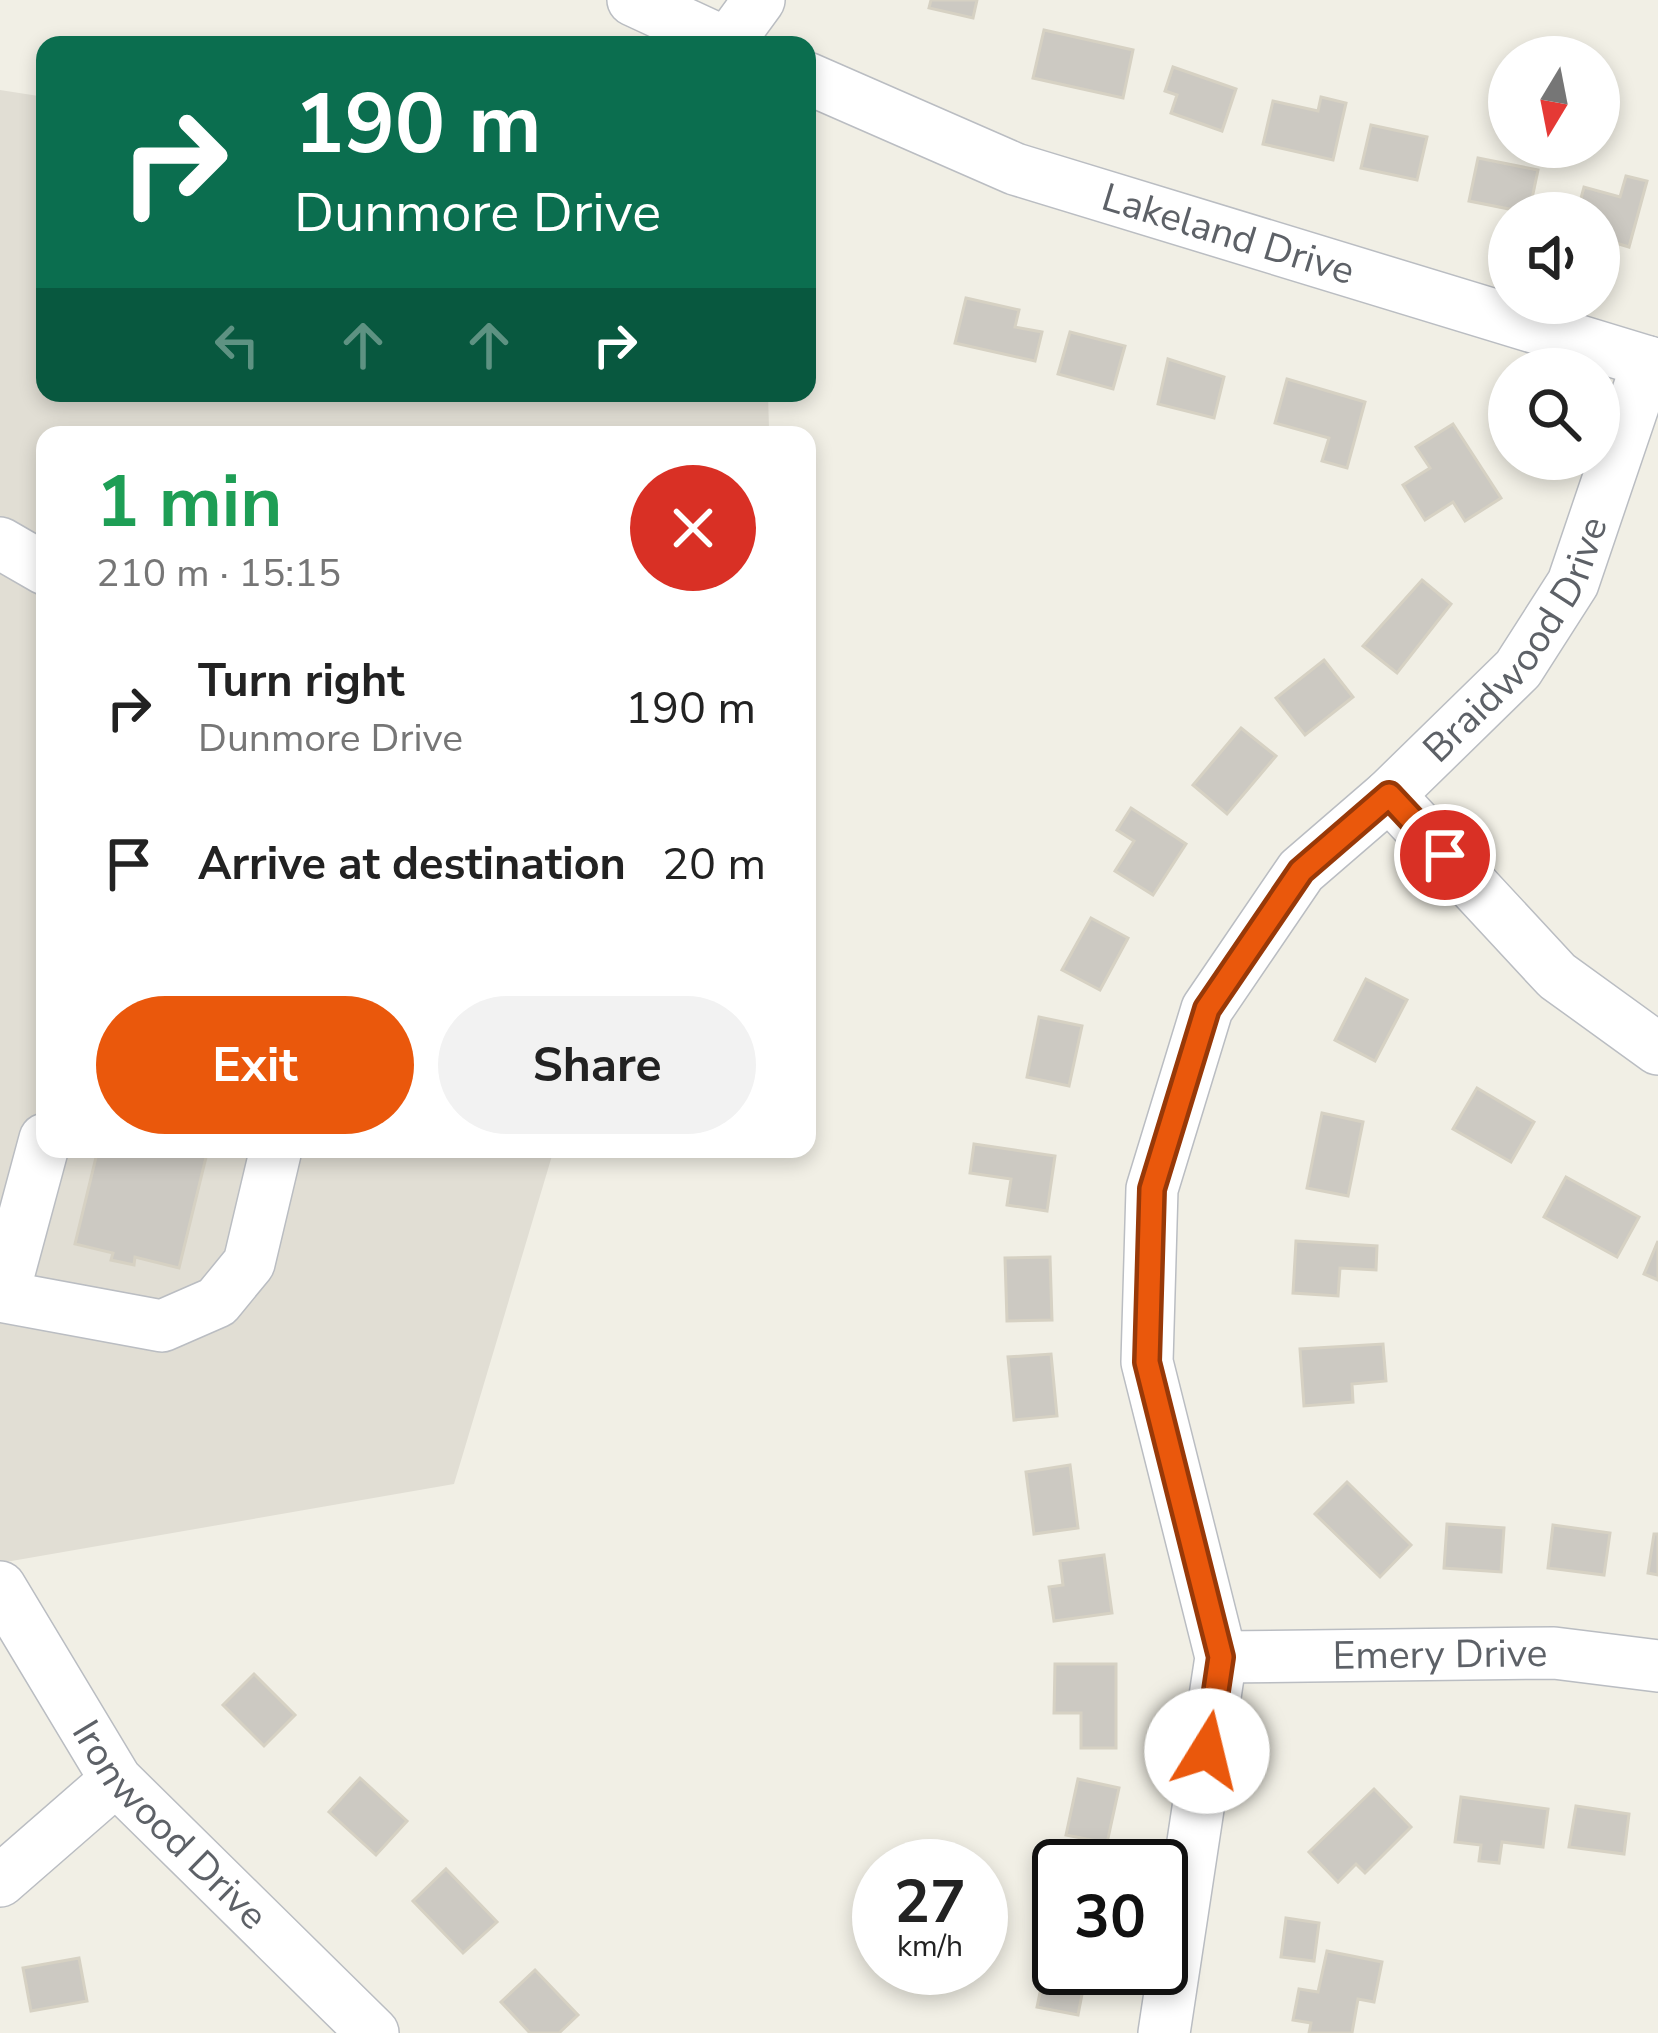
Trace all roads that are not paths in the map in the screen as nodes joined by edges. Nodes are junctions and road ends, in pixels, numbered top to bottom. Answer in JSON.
{"nodes":[{"id":1,"x":633,"y":0,"type":"edge"},
{"id":2,"x":759,"y":0,"type":"edge"},
{"id":3,"x":712,"y":36,"type":"edge"},
{"id":4,"x":734,"y":36,"type":"edge"},
{"id":5,"x":816,"y":83,"type":"edge"},
{"id":6,"x":1653,"y":364,"type":"edge"},
{"id":7,"x":0,"y":543,"type":"edge"},
{"id":8,"x":36,"y":564,"type":"edge"},
{"id":9,"x":1389,"y":795,"type":"junction"},
{"id":10,"x":1658,"y":1048,"type":"edge"},
{"id":11,"x":40,"y":1158,"type":"edge"},
{"id":12,"x":274,"y":1158,"type":"edge"},
{"id":13,"x":1,"y":1295,"type":"edge"},
{"id":14,"x":0,"y":1587,"type":"edge"},
{"id":15,"x":1221,"y":1657,"type":"junction"},
{"id":16,"x":1658,"y":1666,"type":"edge"},
{"id":17,"x":116,"y":1780,"type":"junction"},
{"id":18,"x":0,"y":1881,"type":"edge"},
{"id":19,"x":373,"y":2033,"type":"edge"},
{"id":20,"x":1164,"y":2033,"type":"edge"}],
"edges":[{"from":1,"to":3,"type":"street"},
{"from":2,"to":4,"type":"street"},
{"from":5,"to":6,"type":"street","name":"Lakeland Drive"},
{"from":6,"to":9,"type":"street","name":"Braidwood Drive"},
{"from":7,"to":8,"type":"street"},
{"from":9,"to":10,"type":"street"},
{"from":9,"to":15,"type":"street","name":"Braidwood Drive"},
{"from":11,"to":13,"type":"street"},
{"from":12,"to":13,"type":"street"},
{"from":14,"to":17,"type":"street","name":"Ironwood Drive"},
{"from":15,"to":16,"type":"street","name":"Emery Drive"},
{"from":15,"to":20,"type":"street","name":"Braidwood Drive"},
{"from":17,"to":18,"type":"street"},
{"from":17,"to":19,"type":"street","name":"Ironwood Drive"}]}
